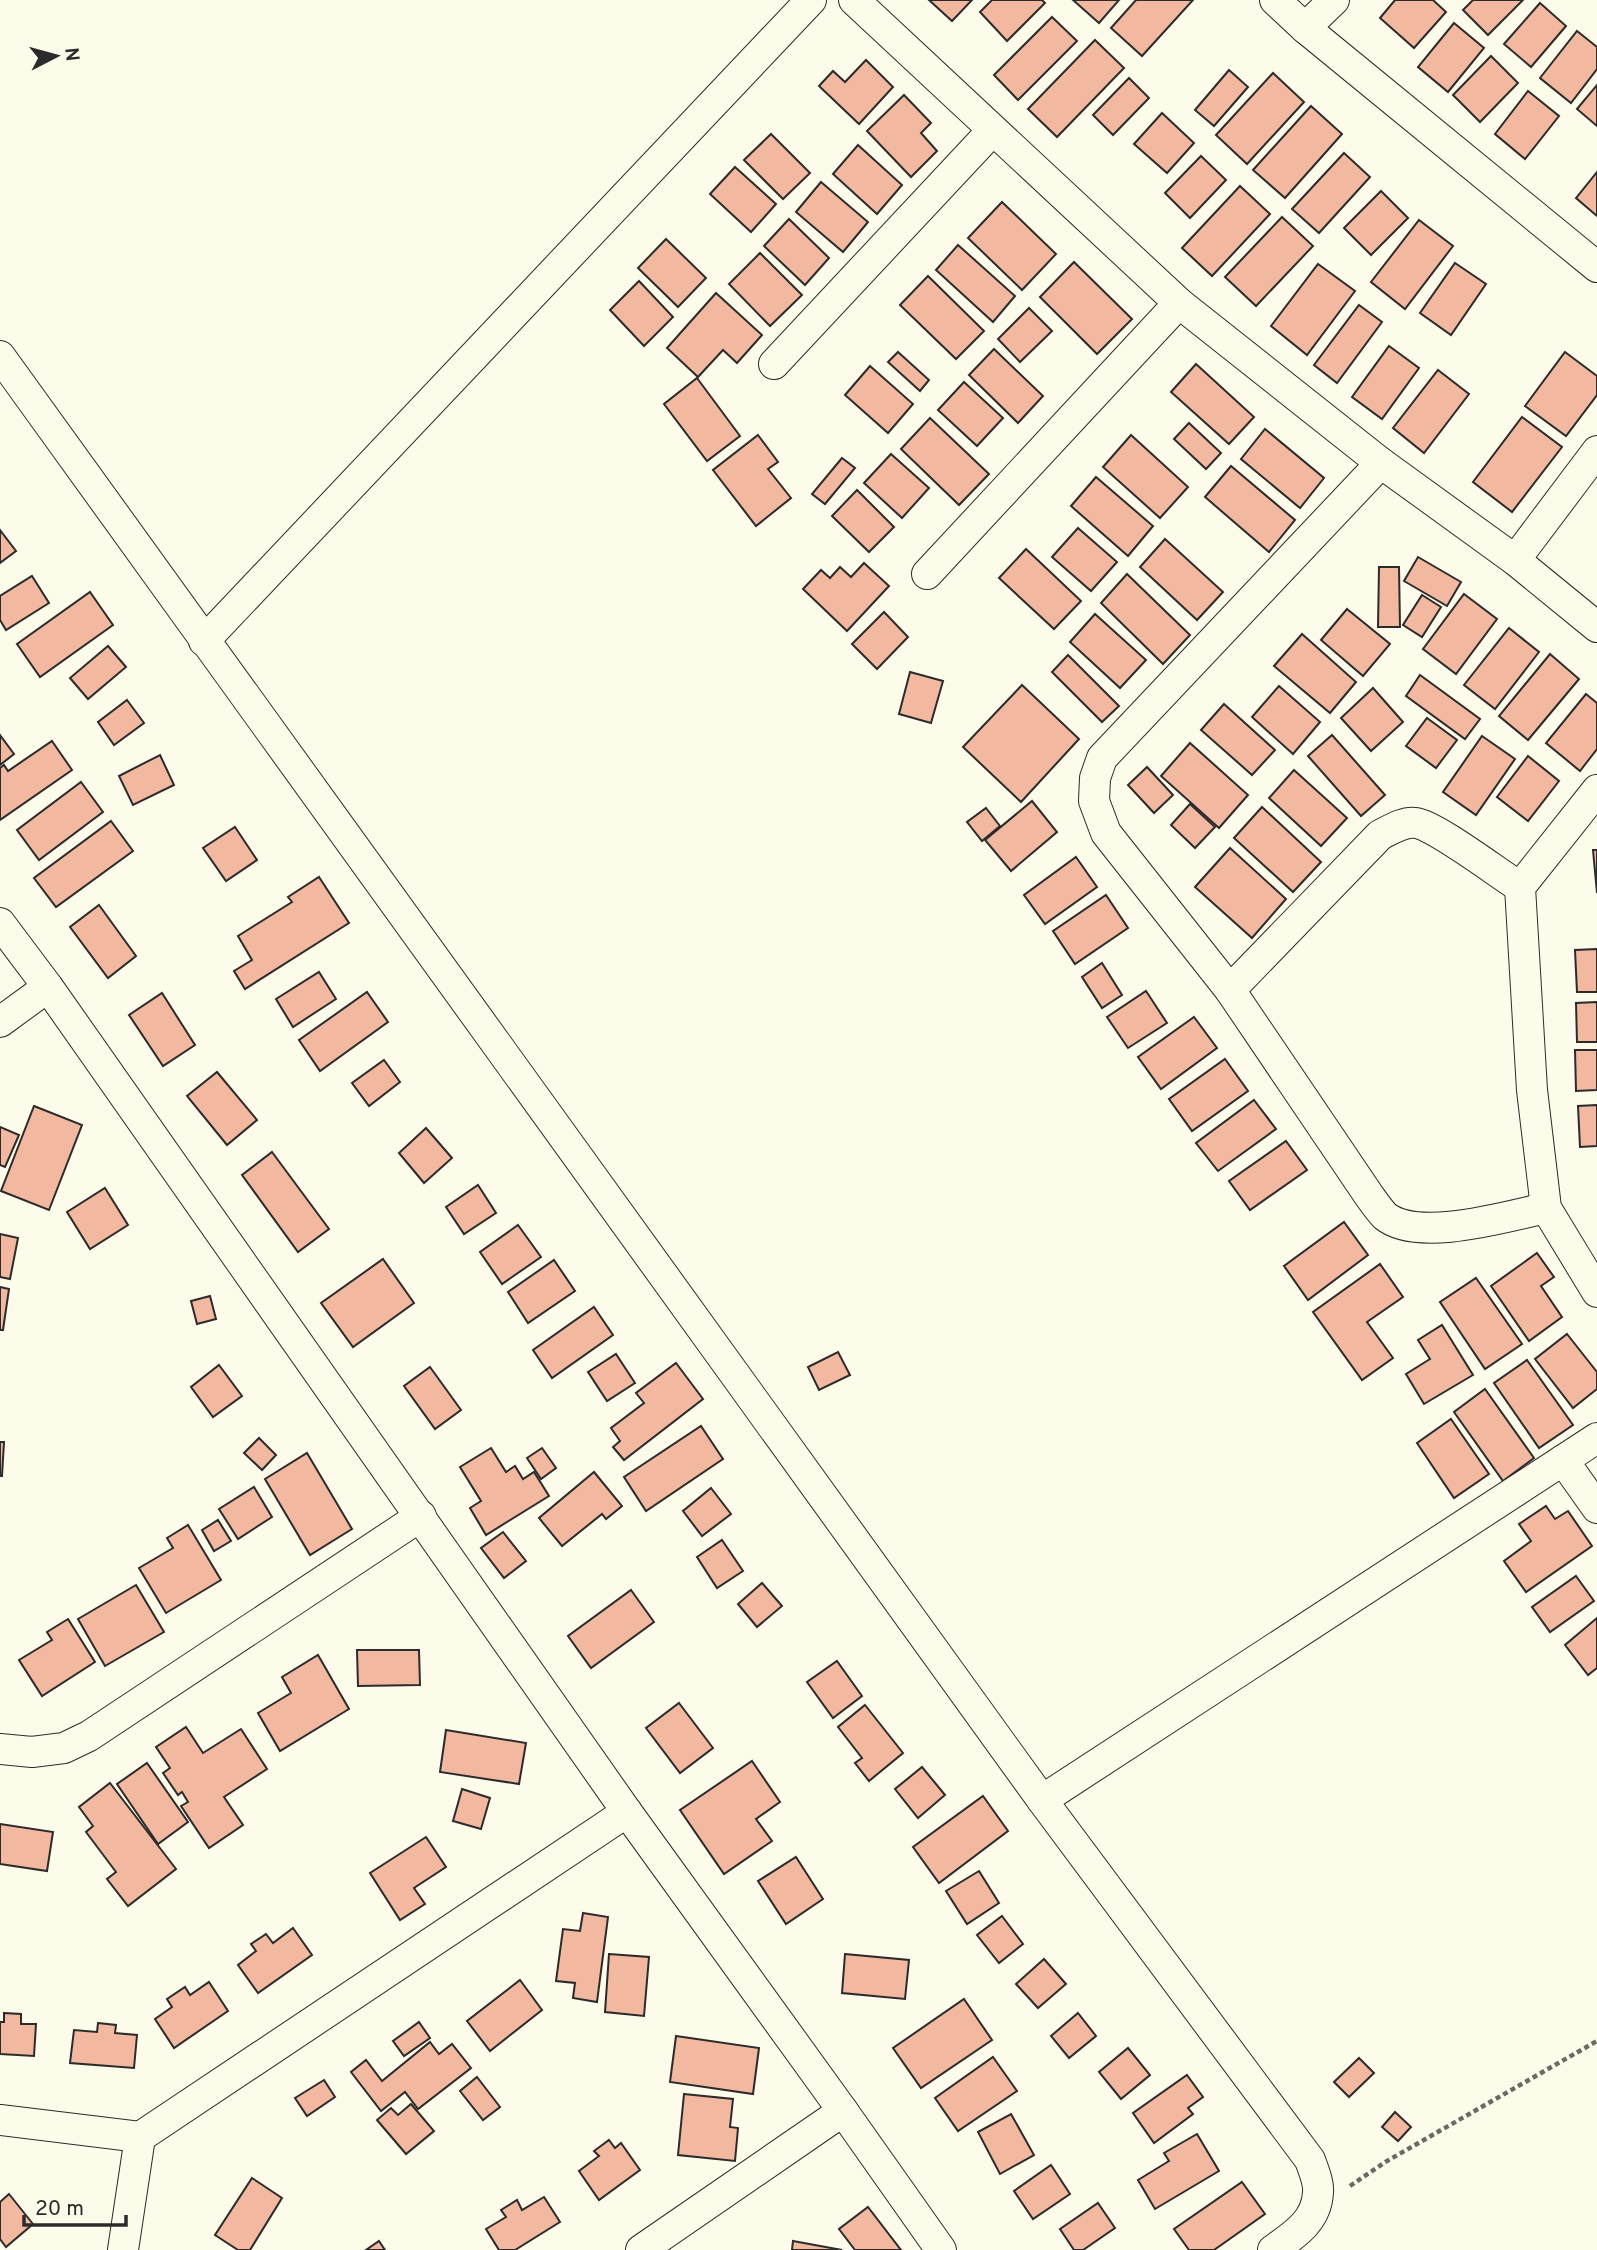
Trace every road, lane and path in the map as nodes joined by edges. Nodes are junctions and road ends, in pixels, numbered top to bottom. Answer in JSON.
{"nodes":[{"id":1,"x":811,"y":0,"type":"edge"},
{"id":2,"x":853,"y":0,"type":"edge"},
{"id":3,"x":1275,"y":0,"type":"edge"},
{"id":4,"x":1334,"y":0,"type":"edge"},
{"id":5,"x":1305,"y":28,"type":"junction"},
{"id":6,"x":992,"y":131,"type":"junction"},
{"id":7,"x":1597,"y":267,"type":"edge"},
{"id":8,"x":1179,"y":303,"type":"junction"},
{"id":9,"x":0,"y":356,"type":"edge"},
{"id":10,"x":774,"y":364,"type":"dead end"},
{"id":11,"x":1597,"y":451,"type":"edge"},
{"id":12,"x":1381,"y":463,"type":"junction"},
{"id":13,"x":1515,"y":560,"type":"junction"},
{"id":14,"x":927,"y":574,"type":"dead end"},
{"id":15,"x":1597,"y":627,"type":"edge"},
{"id":16,"x":204,"y":641,"type":"junction"},
{"id":17,"x":1597,"y":790,"type":"edge"},
{"id":18,"x":1520,"y":887,"type":"junction"},
{"id":19,"x":0,"y":923,"type":"edge"},
{"id":20,"x":48,"y":987,"type":"junction"},
{"id":21,"x":1230,"y":990,"type":"junction"},
{"id":22,"x":0,"y":1022,"type":"edge"},
{"id":23,"x":1546,"y":1208,"type":"junction"},
{"id":24,"x":1597,"y":1292,"type":"edge"},
{"id":25,"x":1597,"y":1438,"type":"edge"},
{"id":26,"x":1563,"y":1460,"type":"junction"},
{"id":27,"x":1597,"y":1508,"type":"edge"},
{"id":28,"x":421,"y":1516,"type":"junction"},
{"id":29,"x":0,"y":1749,"type":"edge"},
{"id":30,"x":1042,"y":1800,"type":"junction"},
{"id":31,"x":627,"y":1812,"type":"junction"},
{"id":32,"x":1597,"y":2041,"type":"edge"},
{"id":33,"x":844,"y":2111,"type":"junction"},
{"id":34,"x":0,"y":2120,"type":"edge"},
{"id":35,"x":140,"y":2137,"type":"junction"},
{"id":36,"x":1315,"y":2210,"type":"junction"},
{"id":37,"x":123,"y":2250,"type":"edge"},
{"id":38,"x":641,"y":2250,"type":"edge"},
{"id":39,"x":941,"y":2250,"type":"edge"},
{"id":40,"x":1273,"y":2250,"type":"edge"}],
"edges":[{"from":1,"to":16,"type":"street"},
{"from":2,"to":6,"type":"street"},
{"from":3,"to":5,"type":"street"},
{"from":4,"to":5,"type":"street"},
{"from":5,"to":7,"type":"street"},
{"from":6,"to":8,"type":"street"},
{"from":6,"to":10,"type":"street"},
{"from":8,"to":12,"type":"street"},
{"from":8,"to":14,"type":"street"},
{"from":9,"to":16,"type":"street"},
{"from":11,"to":13,"type":"street"},
{"from":12,"to":13,"type":"street"},
{"from":12,"to":21,"type":"street"},
{"from":13,"to":15,"type":"street"},
{"from":16,"to":30,"type":"street"},
{"from":17,"to":18,"type":"street"},
{"from":18,"to":21,"type":"street"},
{"from":18,"to":23,"type":"street"},
{"from":19,"to":20,"type":"street"},
{"from":20,"to":22,"type":"street"},
{"from":20,"to":28,"type":"street"},
{"from":21,"to":23,"type":"street"},
{"from":23,"to":24,"type":"street"},
{"from":25,"to":26,"type":"street"},
{"from":26,"to":27,"type":"street"},
{"from":26,"to":30,"type":"street"},
{"from":28,"to":29,"type":"street"},
{"from":28,"to":31,"type":"street"},
{"from":30,"to":36,"type":"street"},
{"from":31,"to":33,"type":"street"},
{"from":31,"to":35,"type":"street"},
{"from":32,"to":36,"type":"path"},
{"from":33,"to":38,"type":"street"},
{"from":33,"to":39,"type":"street"},
{"from":34,"to":35,"type":"street"},
{"from":35,"to":37,"type":"street"},
{"from":36,"to":40,"type":"street"}]}
